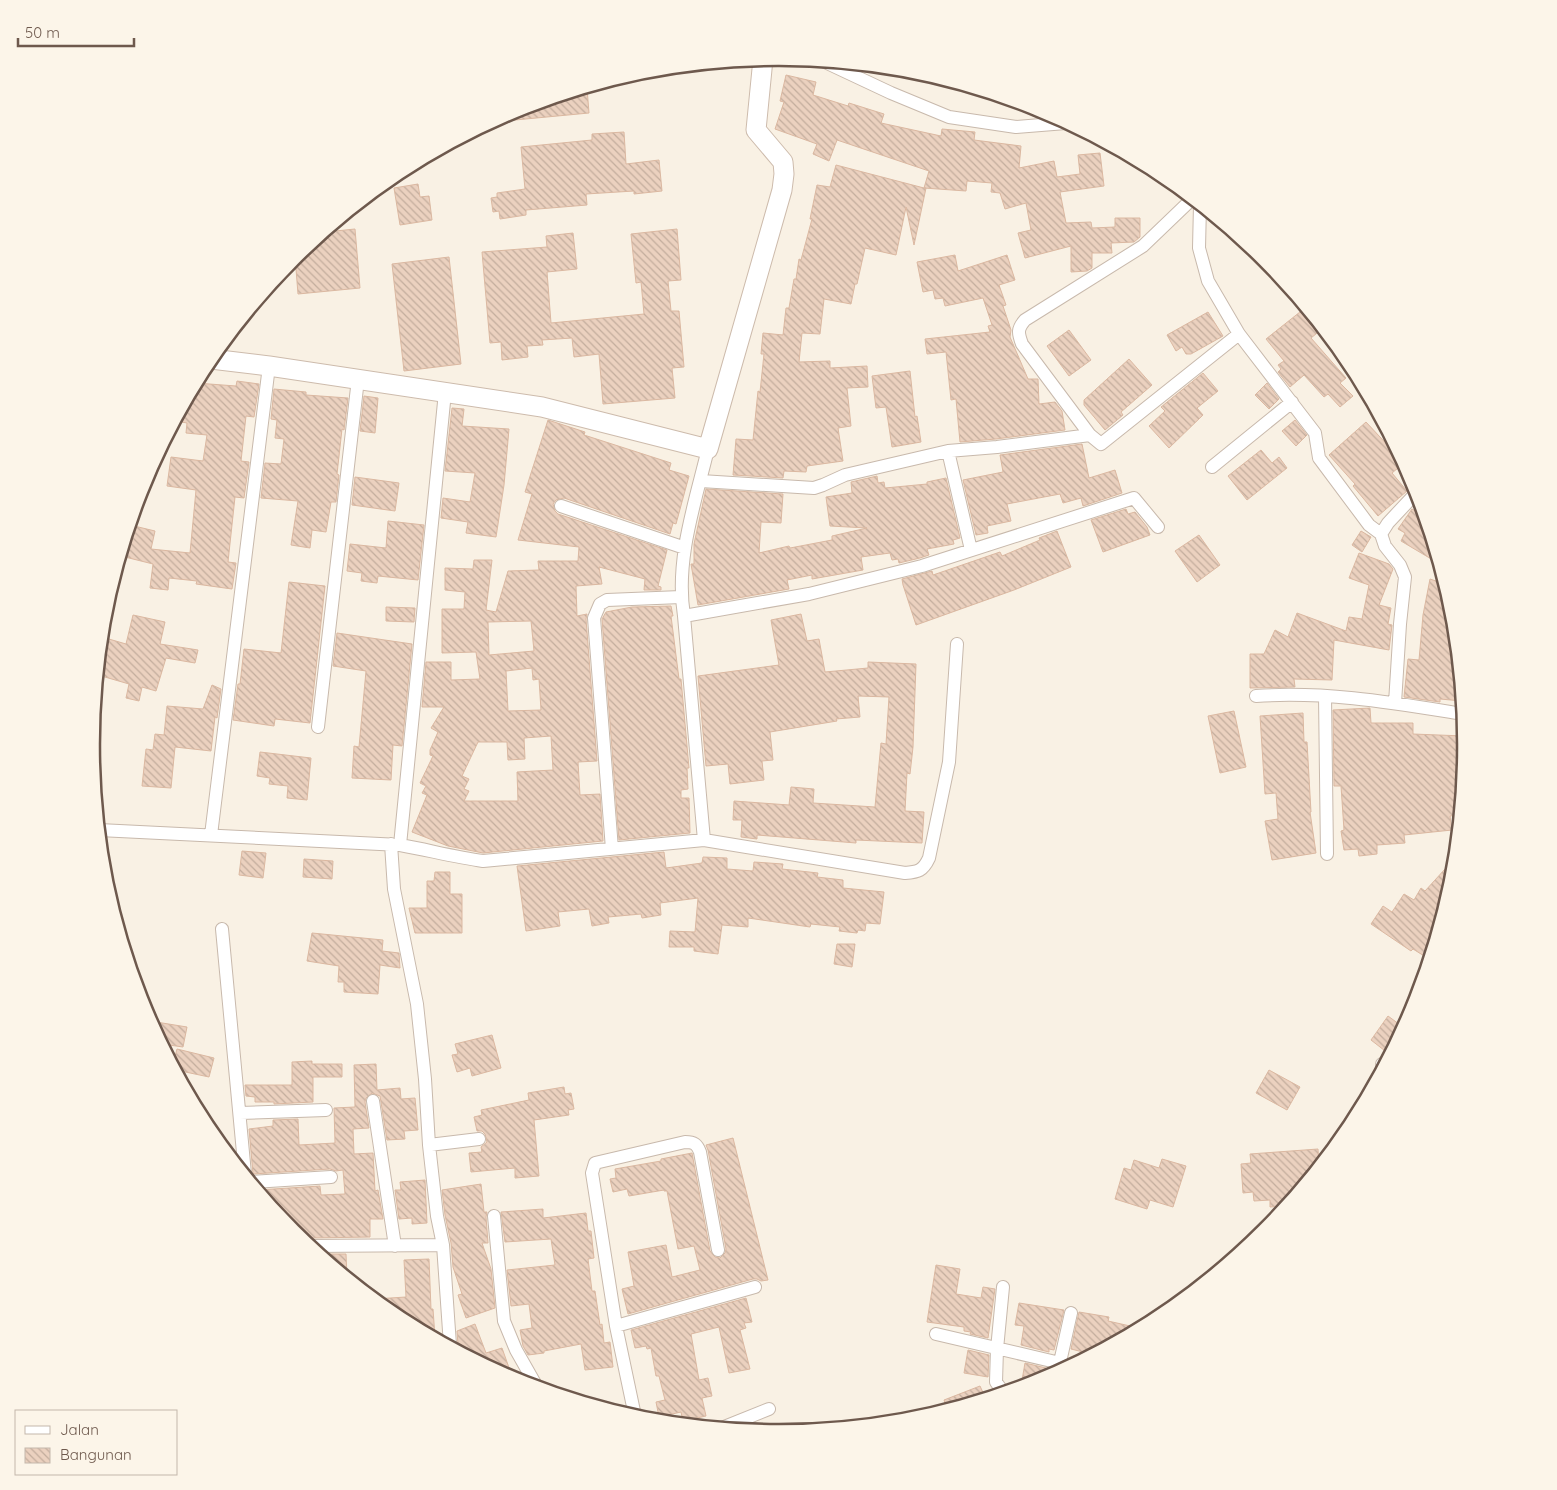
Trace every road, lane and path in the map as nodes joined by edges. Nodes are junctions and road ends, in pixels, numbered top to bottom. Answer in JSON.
{"nodes":[{"id":1,"x":762,"y":67,"type":"edge"},
{"id":2,"x":841,"y":70,"type":"edge"},
{"id":3,"x":1052,"y":124,"type":"edge"},
{"id":4,"x":1187,"y":204,"type":"edge"},
{"id":5,"x":1200,"y":213,"type":"edge"},
{"id":6,"x":1240,"y":334,"type":"junction"},
{"id":7,"x":220,"y":360,"type":"edge"},
{"id":8,"x":269,"y":366,"type":"junction"},
{"id":9,"x":358,"y":379,"type":"junction"},
{"id":10,"x":445,"y":392,"type":"junction"},
{"id":11,"x":1292,"y":402,"type":"junction"},
{"id":12,"x":1090,"y":435,"type":"junction"},
{"id":13,"x":708,"y":448,"type":"junction"},
{"id":14,"x":948,"y":451,"type":"junction"},
{"id":15,"x":1212,"y":467,"type":"dead end"},
{"id":16,"x":700,"y":481,"type":"junction"},
{"id":17,"x":1411,"y":499,"type":"edge"},
{"id":18,"x":561,"y":506,"type":"dead end"},
{"id":19,"x":1158,"y":527,"type":"dead end"},
{"id":20,"x":1381,"y":534,"type":"junction"},
{"id":21,"x":685,"y":548,"type":"junction"},
{"id":22,"x":971,"y":550,"type":"junction"},
{"id":23,"x":681,"y":597,"type":"junction"},
{"id":24,"x":684,"y":616,"type":"junction"},
{"id":25,"x":956,"y":644,"type":"dead end"},
{"id":26,"x":1256,"y":696,"type":"dead end"},
{"id":27,"x":1325,"y":696,"type":"junction"},
{"id":28,"x":1395,"y":703,"type":"junction"},
{"id":29,"x":1456,"y":713,"type":"edge"},
{"id":30,"x":318,"y":727,"type":"dead end"},
{"id":31,"x":106,"y":830,"type":"edge"},
{"id":32,"x":211,"y":835,"type":"junction"},
{"id":33,"x":704,"y":840,"type":"junction"},
{"id":34,"x":395,"y":844,"type":"junction"},
{"id":35,"x":612,"y":849,"type":"junction"},
{"id":36,"x":1327,"y":854,"type":"dead end"},
{"id":37,"x":222,"y":929,"type":"dead end"},
{"id":38,"x":373,"y":1101,"type":"dead end"},
{"id":39,"x":326,"y":1110,"type":"dead end"},
{"id":40,"x":240,"y":1113,"type":"junction"},
{"id":41,"x":479,"y":1140,"type":"dead end"},
{"id":42,"x":430,"y":1145,"type":"junction"},
{"id":43,"x":244,"y":1163,"type":"edge"},
{"id":44,"x":332,"y":1177,"type":"dead end"},
{"id":45,"x":259,"y":1182,"type":"edge"},
{"id":46,"x":494,"y":1216,"type":"dead end"},
{"id":47,"x":442,"y":1245,"type":"junction"},
{"id":48,"x":321,"y":1246,"type":"edge"},
{"id":49,"x":396,"y":1246,"type":"junction"},
{"id":50,"x":718,"y":1250,"type":"dead end"},
{"id":51,"x":755,"y":1287,"type":"dead end"},
{"id":52,"x":1003,"y":1287,"type":"dead end"},
{"id":53,"x":1071,"y":1313,"type":"dead end"},
{"id":54,"x":616,"y":1326,"type":"junction"},
{"id":55,"x":936,"y":1334,"type":"dead end"},
{"id":56,"x":449,"y":1339,"type":"edge"},
{"id":57,"x":997,"y":1348,"type":"junction"},
{"id":58,"x":1060,"y":1362,"type":"edge"},
{"id":59,"x":1053,"y":1365,"type":"edge"},
{"id":60,"x":531,"y":1377,"type":"edge"},
{"id":61,"x":999,"y":1387,"type":"edge"},
{"id":62,"x":633,"y":1408,"type":"edge"},
{"id":63,"x":769,"y":1409,"type":"dead end"},
{"id":64,"x":736,"y":1422,"type":"edge"}],
"edges":[{"from":1,"to":13,"type":"street"},
{"from":2,"to":3,"type":"street"},
{"from":4,"to":12,"type":"street"},
{"from":5,"to":6,"type":"street"},
{"from":6,"to":11,"type":"street"},
{"from":6,"to":12,"type":"street"},
{"from":7,"to":8,"type":"street"},
{"from":8,"to":9,"type":"street"},
{"from":8,"to":32,"type":"street"},
{"from":9,"to":10,"type":"street"},
{"from":9,"to":30,"type":"street"},
{"from":10,"to":13,"type":"street"},
{"from":10,"to":34,"type":"street"},
{"from":11,"to":15,"type":"street"},
{"from":11,"to":20,"type":"street"},
{"from":12,"to":14,"type":"street"},
{"from":13,"to":16,"type":"street"},
{"from":14,"to":16,"type":"street"},
{"from":14,"to":22,"type":"street"},
{"from":16,"to":21,"type":"street"},
{"from":17,"to":20,"type":"street"},
{"from":18,"to":21,"type":"street"},
{"from":19,"to":22,"type":"street"},
{"from":20,"to":28,"type":"street"},
{"from":21,"to":23,"type":"street"},
{"from":22,"to":24,"type":"street"},
{"from":23,"to":24,"type":"street"},
{"from":23,"to":35,"type":"street"},
{"from":24,"to":33,"type":"street"},
{"from":25,"to":33,"type":"street"},
{"from":26,"to":27,"type":"street"},
{"from":27,"to":28,"type":"street"},
{"from":27,"to":36,"type":"street"},
{"from":28,"to":29,"type":"street"},
{"from":31,"to":32,"type":"street"},
{"from":32,"to":34,"type":"street"},
{"from":33,"to":35,"type":"street"},
{"from":34,"to":35,"type":"street"},
{"from":34,"to":42,"type":"street"},
{"from":37,"to":40,"type":"street"},
{"from":38,"to":49,"type":"street"},
{"from":39,"to":40,"type":"street"},
{"from":40,"to":43,"type":"street"},
{"from":41,"to":42,"type":"street"},
{"from":42,"to":47,"type":"street"},
{"from":44,"to":45,"type":"street"},
{"from":46,"to":60,"type":"street"},
{"from":47,"to":49,"type":"street"},
{"from":47,"to":56,"type":"street"},
{"from":48,"to":49,"type":"street"},
{"from":50,"to":54,"type":"street"},
{"from":51,"to":54,"type":"street"},
{"from":52,"to":57,"type":"street"},
{"from":53,"to":58,"type":"street"},
{"from":54,"to":62,"type":"street"},
{"from":55,"to":57,"type":"street"},
{"from":57,"to":59,"type":"street"},
{"from":57,"to":61,"type":"street"},
{"from":63,"to":64,"type":"street"}]}
